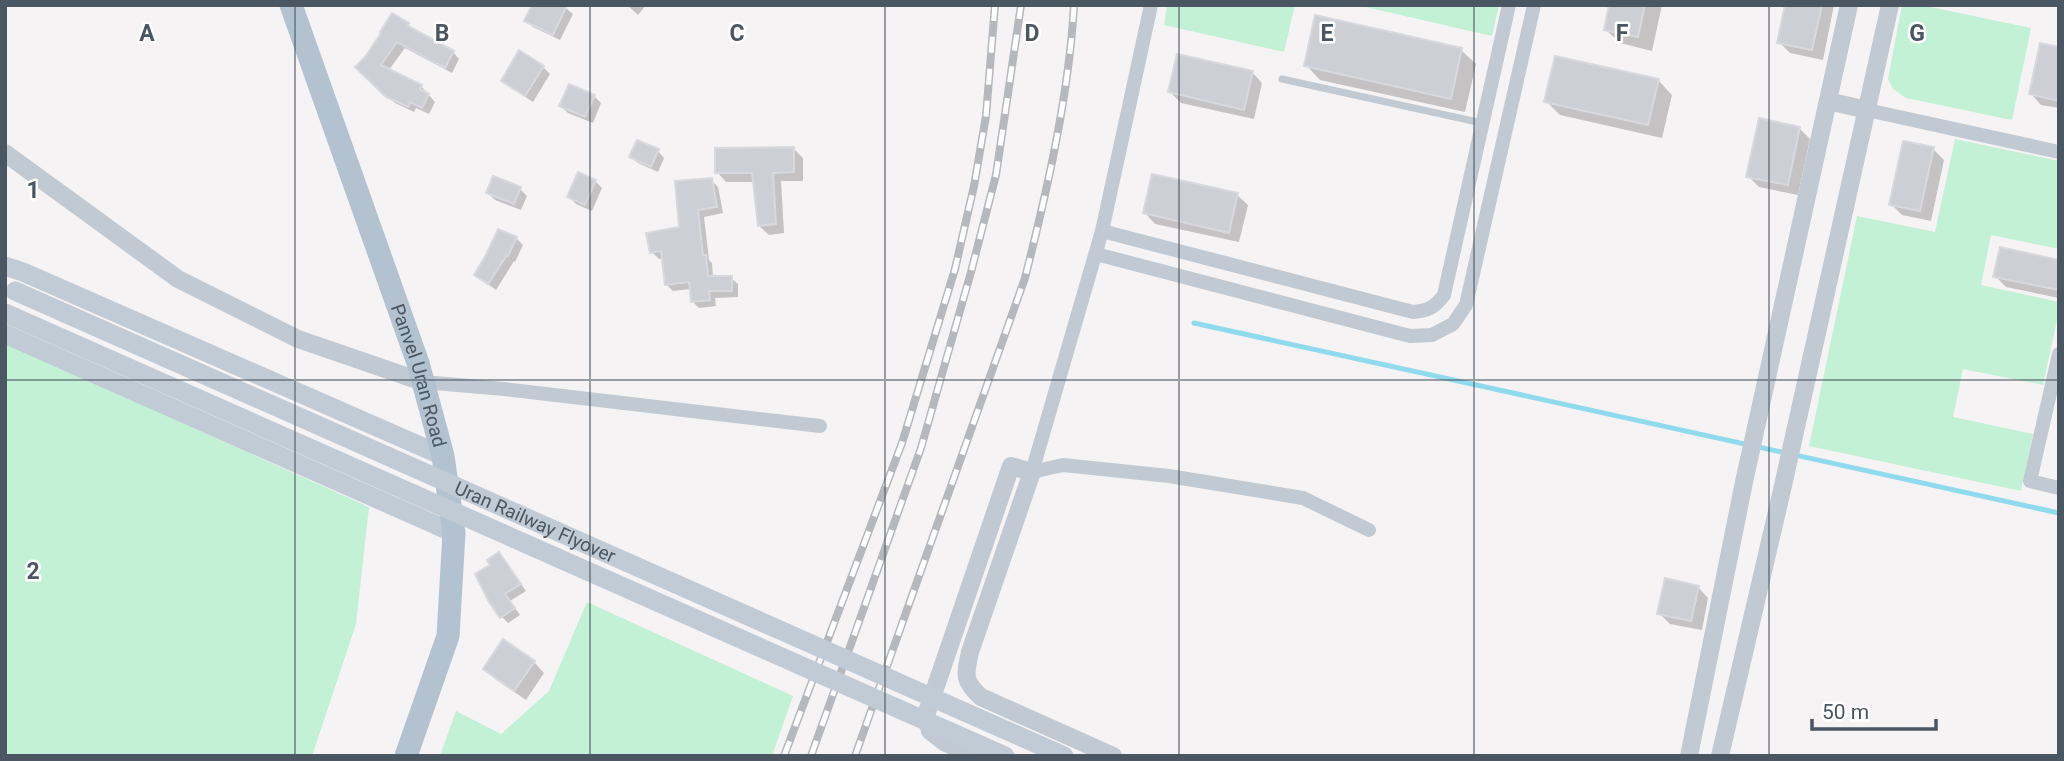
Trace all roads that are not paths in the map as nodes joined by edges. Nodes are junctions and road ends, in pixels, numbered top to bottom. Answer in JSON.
{"nodes":[{"id":1,"x":291,"y":5,"type":"edge"},
{"id":2,"x":1152,"y":5,"type":"edge"},
{"id":3,"x":1509,"y":5,"type":"edge"},
{"id":4,"x":1534,"y":5,"type":"edge"},
{"id":5,"x":1849,"y":5,"type":"edge"},
{"id":6,"x":1890,"y":5,"type":"edge"},
{"id":7,"x":1282,"y":79,"type":"dead end"},
{"id":8,"x":1828,"y":102,"type":"junction"},
{"id":9,"x":1867,"y":110,"type":"junction"},
{"id":10,"x":1482,"y":123,"type":"junction"},
{"id":11,"x":2059,"y":152,"type":"edge"},
{"id":12,"x":5,"y":153,"type":"edge"},
{"id":13,"x":1102,"y":231,"type":"junction"},
{"id":14,"x":1096,"y":254,"type":"junction"},
{"id":15,"x":5,"y":266,"type":"edge"},
{"id":16,"x":10,"y":288,"type":"edge"},
{"id":17,"x":5,"y":313,"type":"edge"},
{"id":18,"x":5,"y":334,"type":"edge"},
{"id":19,"x":2059,"y":354,"type":"edge"},
{"id":20,"x":424,"y":382,"type":"junction"},
{"id":21,"x":820,"y":426,"type":"dead end"},
{"id":22,"x":443,"y":456,"type":"junction"},
{"id":23,"x":1032,"y":472,"type":"junction"},
{"id":24,"x":2059,"y":488,"type":"edge"},
{"id":25,"x":1369,"y":530,"type":"dead end"},
{"id":26,"x":454,"y":533,"type":"junction"},
{"id":27,"x":406,"y":756,"type":"edge"},
{"id":28,"x":975,"y":756,"type":"edge"},
{"id":29,"x":1005,"y":756,"type":"edge"},
{"id":30,"x":1064,"y":756,"type":"edge"},
{"id":31,"x":1113,"y":756,"type":"edge"},
{"id":32,"x":1689,"y":756,"type":"edge"},
{"id":33,"x":1720,"y":756,"type":"edge"}],
"edges":[{"from":1,"to":20,"type":"main road","name":"Panvel Uran Road"},
{"from":2,"to":13,"type":"street"},
{"from":3,"to":10,"type":"street"},
{"from":4,"to":14,"type":"street"},
{"from":5,"to":8,"type":"street"},
{"from":6,"to":9,"type":"street"},
{"from":7,"to":10,"type":"lane"},
{"from":8,"to":9,"type":"street"},
{"from":8,"to":32,"type":"street"},
{"from":9,"to":11,"type":"street"},
{"from":9,"to":33,"type":"street"},
{"from":10,"to":13,"type":"street"},
{"from":12,"to":20,"type":"street"},
{"from":13,"to":14,"type":"street"},
{"from":14,"to":23,"type":"street"},
{"from":15,"to":22,"type":"main road"},
{"from":16,"to":30,"type":"main road","name":"Uran Railway Flyover","bridge":true},
{"from":17,"to":29,"type":"main road","name":"Uran Railway Flyover","bridge":true},
{"from":18,"to":26,"type":"main road"},
{"from":19,"to":24,"type":"street"},
{"from":20,"to":21,"type":"street"},
{"from":20,"to":22,"type":"main road","name":"Panvel Uran Road"},
{"from":22,"to":26,"type":"main road","name":"Panvel Uran Road"},
{"from":23,"to":25,"type":"street"},
{"from":23,"to":28,"type":"street"},
{"from":23,"to":31,"type":"street"},
{"from":26,"to":27,"type":"main road","name":"Panvel Uran Road"}]}
